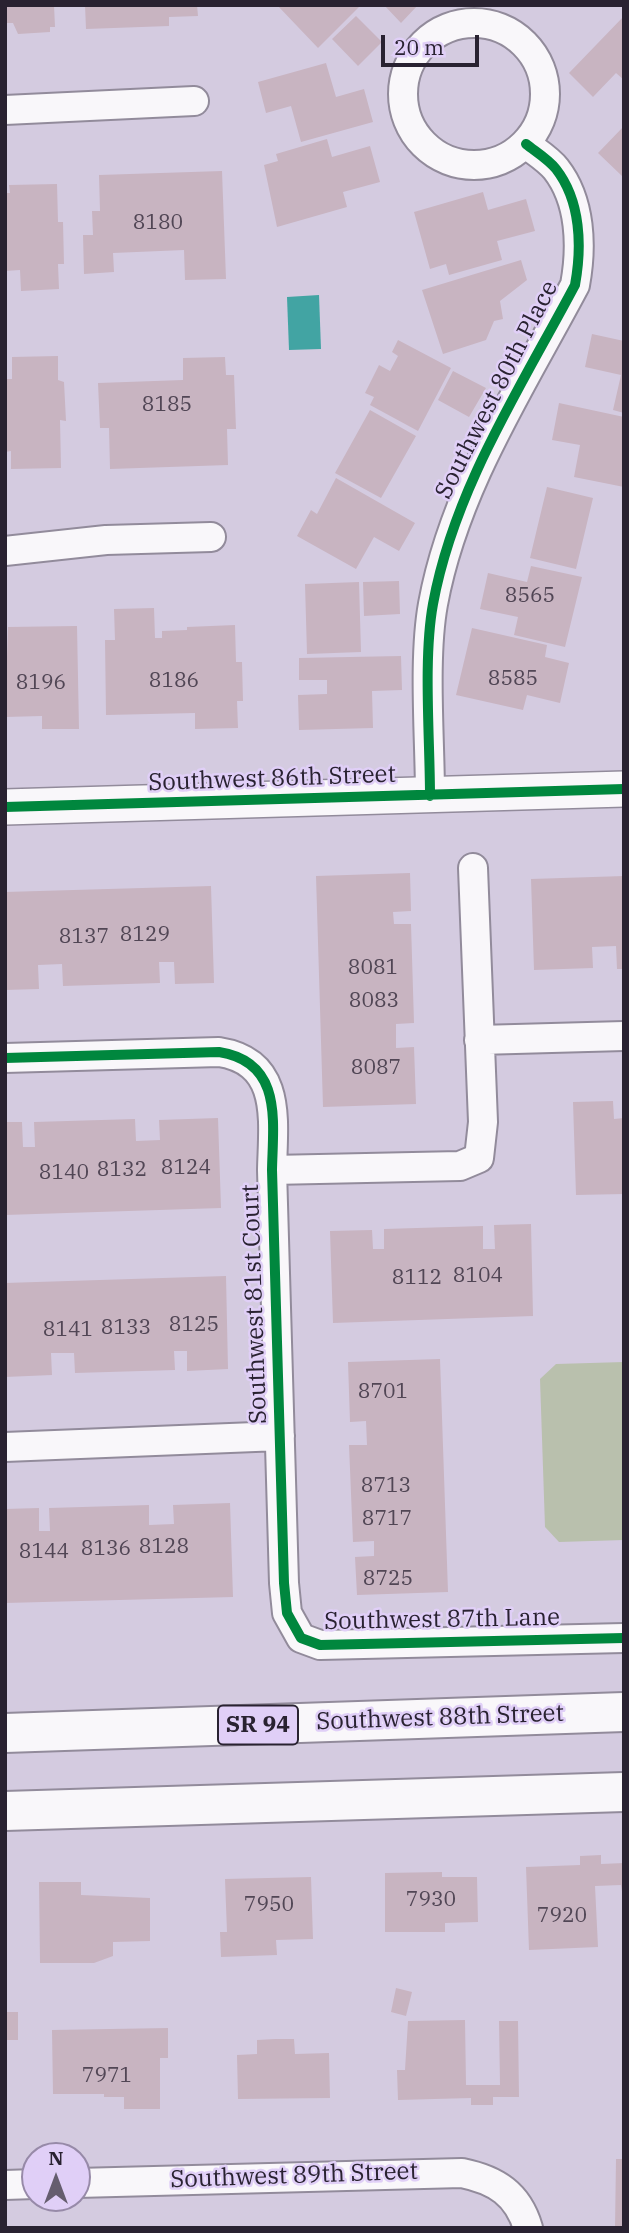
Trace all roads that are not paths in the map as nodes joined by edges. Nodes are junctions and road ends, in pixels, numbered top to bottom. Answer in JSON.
{"nodes":[{"id":1,"x":194,"y":101,"type":"dead end"},
{"id":2,"x":5,"y":110,"type":"edge"},
{"id":3,"x":526,"y":144,"type":"junction"},
{"id":4,"x":211,"y":537,"type":"dead end"},
{"id":5,"x":5,"y":551,"type":"edge"},
{"id":6,"x":624,"y":789,"type":"edge"},
{"id":7,"x":430,"y":796,"type":"junction"},
{"id":8,"x":5,"y":807,"type":"edge"},
{"id":9,"x":473,"y":868,"type":"dead end"},
{"id":10,"x":624,"y":1036,"type":"edge"},
{"id":11,"x":479,"y":1040,"type":"junction"},
{"id":12,"x":5,"y":1058,"type":"edge"},
{"id":13,"x":272,"y":1170,"type":"junction"},
{"id":14,"x":280,"y":1436,"type":"junction"},
{"id":15,"x":5,"y":1447,"type":"edge"},
{"id":16,"x":624,"y":1637,"type":"edge"},
{"id":17,"x":624,"y":1712,"type":"edge"},
{"id":18,"x":5,"y":1732,"type":"edge"},
{"id":19,"x":624,"y":1792,"type":"edge"},
{"id":20,"x":5,"y":1811,"type":"edge"},
{"id":21,"x":91,"y":2183,"type":"edge"},
{"id":22,"x":528,"y":2228,"type":"edge"}],
"edges":[{"from":1,"to":2,"type":"street"},
{"from":3,"to":3,"type":"street"},
{"from":3,"to":7,"type":"street","name":"Southwest 80th Place"},
{"from":4,"to":5,"type":"street"},
{"from":6,"to":7,"type":"street","name":"Southwest 86th Street"},
{"from":7,"to":8,"type":"street","name":"Southwest 86th Street"},
{"from":9,"to":11,"type":"street"},
{"from":10,"to":11,"type":"street"},
{"from":11,"to":13,"type":"street"},
{"from":12,"to":13,"type":"street","name":"Southwest 81st Court"},
{"from":13,"to":14,"type":"street","name":"Southwest 81st Court"},
{"from":14,"to":15,"type":"street"},
{"from":14,"to":16,"type":"street","name":"Southwest 87th Lane"},
{"from":17,"to":18,"type":"main road","name":"Southwest 88th Street","number":"SR 94"},
{"from":19,"to":20,"type":"main road"},
{"from":21,"to":22,"type":"street","name":"Southwest 89th Street"}]}
